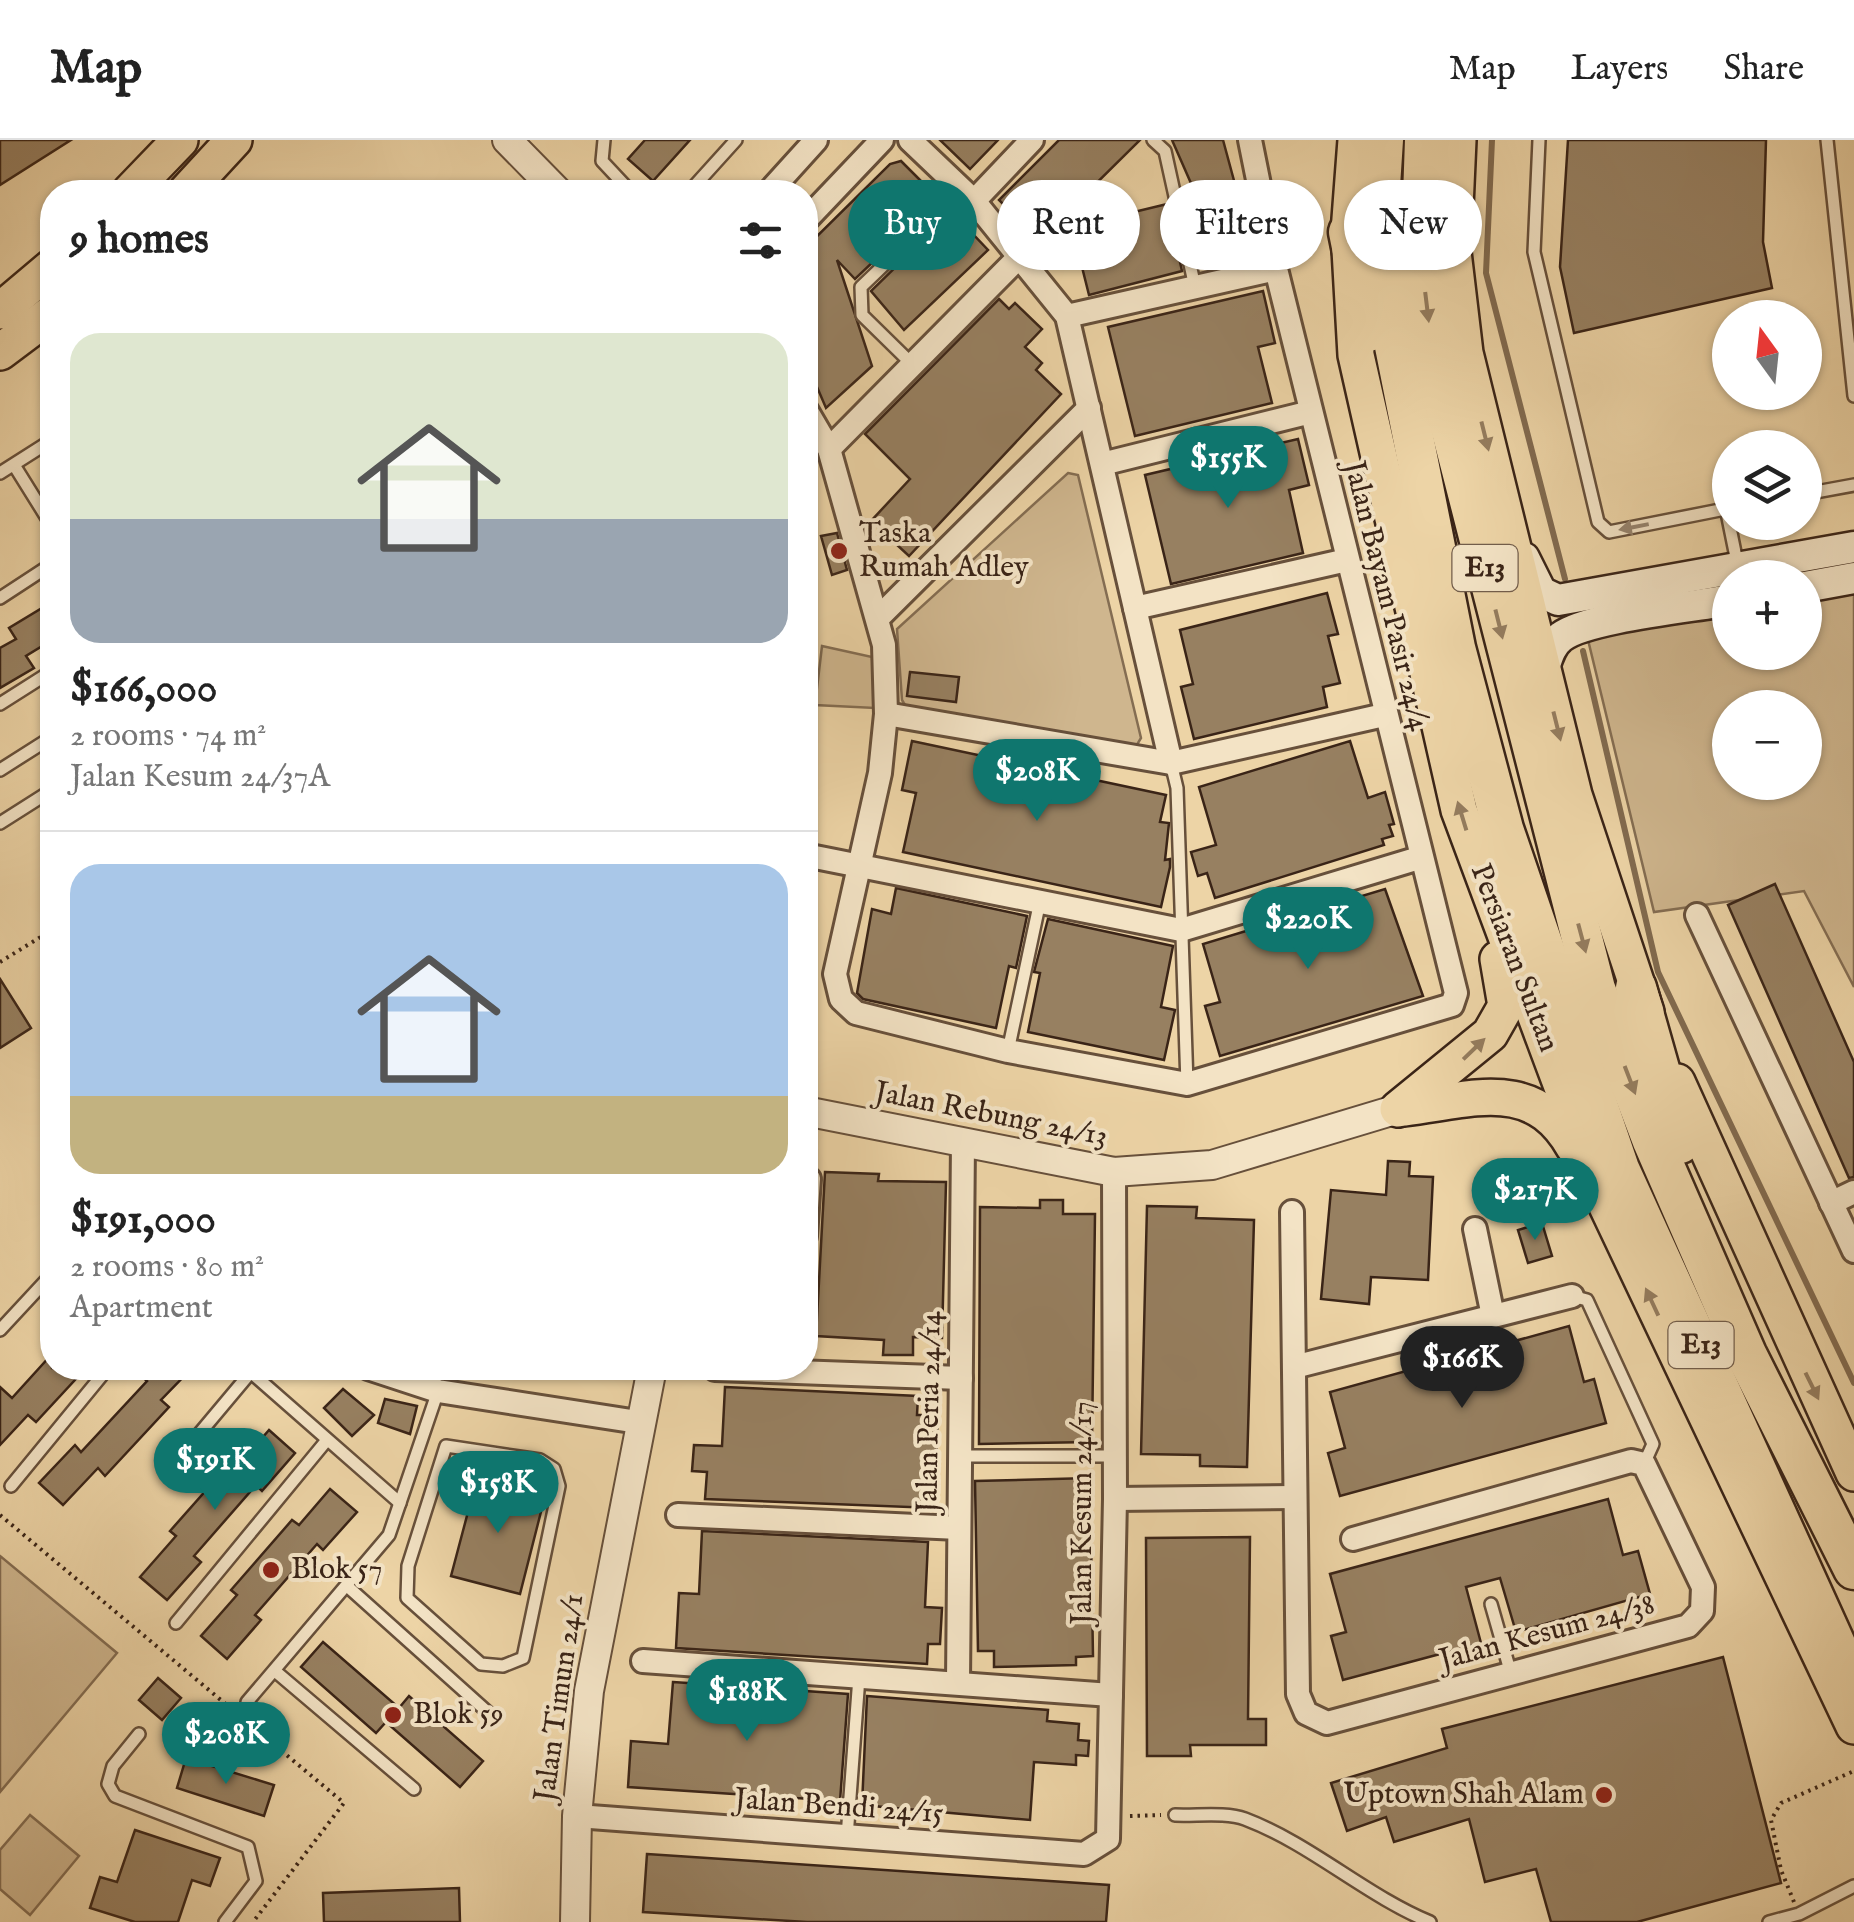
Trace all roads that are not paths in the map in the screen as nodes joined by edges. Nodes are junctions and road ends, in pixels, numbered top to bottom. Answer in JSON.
{"nodes":[{"id":1,"x":180,"y":140,"type":"edge"},
{"id":2,"x":234,"y":140,"type":"edge"},
{"id":3,"x":507,"y":140,"type":"edge"},
{"id":4,"x":604,"y":140,"type":"edge"},
{"id":5,"x":736,"y":140,"type":"edge"},
{"id":6,"x":816,"y":140,"type":"edge"},
{"id":7,"x":882,"y":140,"type":"edge"},
{"id":8,"x":910,"y":140,"type":"edge"},
{"id":9,"x":1032,"y":140,"type":"edge"},
{"id":10,"x":1152,"y":140,"type":"edge"},
{"id":11,"x":1250,"y":140,"type":"edge"},
{"id":12,"x":1356,"y":140,"type":"edge"},
{"id":13,"x":1383,"y":140,"type":"edge"},
{"id":14,"x":1424,"y":140,"type":"edge"},
{"id":15,"x":1458,"y":140,"type":"edge"},
{"id":16,"x":1539,"y":140,"type":"edge"},
{"id":17,"x":1827,"y":140,"type":"edge"},
{"id":18,"x":142,"y":180,"type":"edge"},
{"id":19,"x":197,"y":180,"type":"edge"},
{"id":20,"x":546,"y":180,"type":"edge"},
{"id":21,"x":620,"y":180,"type":"edge"},
{"id":22,"x":700,"y":180,"type":"edge"},
{"id":23,"x":780,"y":180,"type":"edge"},
{"id":24,"x":951,"y":180,"type":"edge"},
{"id":25,"x":1258,"y":180,"type":"edge"},
{"id":26,"x":1353,"y":180,"type":"edge"},
{"id":27,"x":977,"y":188,"type":"edge"},
{"id":28,"x":818,"y":206,"type":"edge"},
{"id":29,"x":977,"y":207,"type":"edge"},
{"id":30,"x":997,"y":232,"type":"edge"},
{"id":31,"x":881,"y":270,"type":"edge"},
{"id":32,"x":1006,"y":270,"type":"edge"},
{"id":33,"x":1028,"y":270,"type":"edge"},
{"id":34,"x":1272,"y":270,"type":"edge"},
{"id":35,"x":1276,"y":270,"type":"edge"},
{"id":36,"x":1351,"y":270,"type":"edge"},
{"id":37,"x":1357,"y":270,"type":"edge"},
{"id":38,"x":40,"y":277,"type":"edge"},
{"id":39,"x":1196,"y":288,"type":"junction"},
{"id":40,"x":0,"y":311,"type":"edge"},
{"id":41,"x":1067,"y":316,"type":"junction"},
{"id":42,"x":40,"y":322,"type":"edge"},
{"id":43,"x":0,"y":352,"type":"edge"},
{"id":44,"x":913,"y":365,"type":"junction"},
{"id":45,"x":1854,"y":396,"type":"edge"},
{"id":46,"x":1089,"y":408,"type":"junction"},
{"id":47,"x":1311,"y":412,"type":"junction"},
{"id":48,"x":818,"y":431,"type":"edge"},
{"id":49,"x":40,"y":448,"type":"edge"},
{"id":50,"x":829,"y":450,"type":"junction"},
{"id":51,"x":1102,"y":464,"type":"junction"},
{"id":52,"x":14,"y":465,"type":"junction"},
{"id":53,"x":0,"y":474,"type":"edge"},
{"id":54,"x":1854,"y":485,"type":"edge"},
{"id":55,"x":1822,"y":491,"type":"edge"},
{"id":56,"x":1500,"y":495,"type":"junction"},
{"id":57,"x":40,"y":507,"type":"edge"},
{"id":58,"x":1712,"y":511,"type":"edge"},
{"id":59,"x":1854,"y":546,"type":"edge"},
{"id":60,"x":1347,"y":560,"type":"junction"},
{"id":61,"x":1780,"y":560,"type":"edge"},
{"id":62,"x":40,"y":572,"type":"edge"},
{"id":63,"x":1712,"y":573,"type":"edge"},
{"id":64,"x":1854,"y":578,"type":"edge"},
{"id":65,"x":1822,"y":584,"type":"edge"},
{"id":66,"x":0,"y":598,"type":"edge"},
{"id":67,"x":1712,"y":603,"type":"edge"},
{"id":68,"x":1135,"y":608,"type":"junction"},
{"id":69,"x":878,"y":618,"type":"junction"},
{"id":70,"x":1455,"y":648,"type":"junction"},
{"id":71,"x":1543,"y":672,"type":"junction"},
{"id":72,"x":40,"y":679,"type":"edge"},
{"id":73,"x":0,"y":704,"type":"edge"},
{"id":74,"x":886,"y":714,"type":"junction"},
{"id":75,"x":1384,"y":715,"type":"junction"},
{"id":76,"x":40,"y":745,"type":"edge"},
{"id":77,"x":1171,"y":763,"type":"junction"},
{"id":78,"x":0,"y":770,"type":"edge"},
{"id":79,"x":40,"y":798,"type":"edge"},
{"id":80,"x":0,"y":823,"type":"edge"},
{"id":81,"x":818,"y":857,"type":"edge"},
{"id":82,"x":1419,"y":858,"type":"junction"},
{"id":83,"x":862,"y":866,"type":"junction"},
{"id":84,"x":1487,"y":892,"type":"junction"},
{"id":85,"x":1040,"y":902,"type":"junction"},
{"id":86,"x":1697,"y":915,"type":"dead end"},
{"id":87,"x":1180,"y":930,"type":"junction"},
{"id":88,"x":1636,"y":988,"type":"junction"},
{"id":89,"x":1576,"y":994,"type":"junction"},
{"id":90,"x":1008,"y":1051,"type":"junction"},
{"id":91,"x":1187,"y":1084,"type":"junction"},
{"id":92,"x":1398,"y":1109,"type":"junction"},
{"id":93,"x":818,"y":1113,"type":"edge"},
{"id":94,"x":963,"y":1142,"type":"junction"},
{"id":95,"x":1114,"y":1172,"type":"junction"},
{"id":96,"x":1854,"y":1192,"type":"edge"},
{"id":97,"x":1606,"y":1202,"type":"junction"},
{"id":98,"x":1831,"y":1203,"type":"junction"},
{"id":99,"x":1292,"y":1212,"type":"dead end"},
{"id":100,"x":1475,"y":1228,"type":"dead end"},
{"id":101,"x":1854,"y":1251,"type":"edge"},
{"id":102,"x":40,"y":1287,"type":"edge"},
{"id":103,"x":1572,"y":1296,"type":"joint"},
{"id":104,"x":1493,"y":1316,"type":"junction"},
{"id":105,"x":0,"y":1330,"type":"edge"},
{"id":106,"x":1294,"y":1367,"type":"junction"},
{"id":107,"x":818,"y":1371,"type":"edge"},
{"id":108,"x":961,"y":1378,"type":"junction"},
{"id":109,"x":98,"y":1380,"type":"edge"},
{"id":110,"x":241,"y":1380,"type":"edge"},
{"id":111,"x":260,"y":1380,"type":"edge"},
{"id":112,"x":405,"y":1380,"type":"edge"},
{"id":113,"x":649,"y":1380,"type":"edge"},
{"id":114,"x":438,"y":1391,"type":"junction"},
{"id":115,"x":638,"y":1422,"type":"junction"},
{"id":116,"x":328,"y":1440,"type":"junction"},
{"id":117,"x":420,"y":1442,"type":"junction"},
{"id":118,"x":446,"y":1446,"type":"junction"},
{"id":119,"x":960,"y":1456,"type":"junction"},
{"id":120,"x":1113,"y":1456,"type":"junction"},
{"id":121,"x":1644,"y":1464,"type":"junction"},
{"id":122,"x":168,"y":1471,"type":"dead end"},
{"id":123,"x":1854,"y":1473,"type":"edge"},
{"id":124,"x":11,"y":1486,"type":"dead end"},
{"id":125,"x":1295,"y":1497,"type":"junction"},
{"id":126,"x":1115,"y":1498,"type":"junction"},
{"id":127,"x":400,"y":1504,"type":"junction"},
{"id":128,"x":1824,"y":1504,"type":"junction"},
{"id":129,"x":678,"y":1515,"type":"dead end"},
{"id":130,"x":959,"y":1528,"type":"junction"},
{"id":131,"x":1353,"y":1540,"type":"dead end"},
{"id":132,"x":1854,"y":1569,"type":"edge"},
{"id":133,"x":347,"y":1586,"type":"junction"},
{"id":134,"x":1491,"y":1604,"type":"dead end"},
{"id":135,"x":176,"y":1623,"type":"dead end"},
{"id":136,"x":643,"y":1661,"type":"dead end"},
{"id":137,"x":274,"y":1671,"type":"junction"},
{"id":138,"x":1512,"y":1674,"type":"junction"},
{"id":139,"x":859,"y":1677,"type":"junction"},
{"id":140,"x":958,"y":1682,"type":"junction"},
{"id":141,"x":1854,"y":1686,"type":"edge"},
{"id":142,"x":1112,"y":1695,"type":"junction"},
{"id":143,"x":247,"y":1702,"type":"dead end"},
{"id":144,"x":492,"y":1716,"type":"dead end"},
{"id":145,"x":1854,"y":1726,"type":"edge"},
{"id":146,"x":139,"y":1734,"type":"dead end"},
{"id":147,"x":414,"y":1789,"type":"dead end"},
{"id":148,"x":1176,"y":1814,"type":"road end"},
{"id":149,"x":576,"y":1816,"type":"junction"},
{"id":150,"x":847,"y":1838,"type":"junction"},
{"id":151,"x":1098,"y":1850,"type":"joint"},
{"id":152,"x":1854,"y":1886,"type":"edge"},
{"id":153,"x":225,"y":1922,"type":"edge"},
{"id":154,"x":575,"y":1922,"type":"edge"},
{"id":155,"x":1430,"y":1922,"type":"edge"},
{"id":156,"x":1769,"y":1922,"type":"edge"}],
"edges":[{"from":1,"to":18,"type":"main road"},
{"from":2,"to":19,"type":"main road"},
{"from":3,"to":20,"type":"street"},
{"from":4,"to":21,"type":"lane"},
{"from":5,"to":22,"type":"lane"},
{"from":6,"to":23,"type":"street"},
{"from":7,"to":28,"type":"street"},
{"from":8,"to":24,"type":"street"},
{"from":9,"to":27,"type":"street"},
{"from":10,"to":39,"type":"lane"},
{"from":11,"to":25,"type":"street","name":"Jalan Bayam Pasir 24/4"},
{"from":12,"to":26,"type":"main road","name":"Persiaran Sultan"},
{"from":13,"to":70,"type":"highway","number":"E13"},
{"from":14,"to":89,"type":"highway","number":"E13","one_way":true},
{"from":15,"to":56,"type":"main road","one_way":true},
{"from":58,"to":16,"type":"lane","one_way":true},
{"from":17,"to":45,"type":"lane"},
{"from":29,"to":30,"type":"street"},
{"from":31,"to":44,"type":"lane"},
{"from":32,"to":44,"type":"street"},
{"from":33,"to":41,"type":"street"},
{"from":34,"to":39,"type":"street"},
{"from":35,"to":47,"type":"street","name":"Jalan Bayam Pasir 24/4"},
{"from":84,"to":36,"type":"main road","name":"Persiaran Sultan","one_way":true},
{"from":37,"to":70,"type":"highway"},
{"from":38,"to":40,"type":"main road"},
{"from":39,"to":41,"type":"street"},
{"from":41,"to":46,"type":"street"},
{"from":42,"to":43,"type":"main road"},
{"from":44,"to":50,"type":"street"},
{"from":46,"to":51,"type":"street"},
{"from":46,"to":69,"type":"street"},
{"from":47,"to":51,"type":"street"},
{"from":47,"to":60,"type":"street","name":"Jalan Bayam Pasir 24/4"},
{"from":48,"to":50,"type":"street"},
{"from":49,"to":52,"type":"lane"},
{"from":50,"to":69,"type":"street"},
{"from":51,"to":68,"type":"street"},
{"from":52,"to":53,"type":"lane"},
{"from":52,"to":57,"type":"lane"},
{"from":54,"to":55,"type":"lane"},
{"from":56,"to":63,"type":"main road"},
{"from":56,"to":71,"type":"main road"},
{"from":59,"to":61,"type":"main road"},
{"from":60,"to":68,"type":"street"},
{"from":60,"to":75,"type":"street","name":"Jalan Bayam Pasir 24/4"},
{"from":62,"to":66,"type":"lane"},
{"from":64,"to":65,"type":"main road"},
{"from":67,"to":71,"type":"main road"},
{"from":68,"to":77,"type":"street"},
{"from":69,"to":74,"type":"street"},
{"from":70,"to":89,"type":"highway","number":"E13"},
{"from":71,"to":88,"type":"main road","one_way":true},
{"from":72,"to":73,"type":"lane"},
{"from":74,"to":77,"type":"street"},
{"from":74,"to":83,"type":"street"},
{"from":75,"to":77,"type":"street"},
{"from":75,"to":82,"type":"street","name":"Jalan Bayam Pasir 24/4"},
{"from":76,"to":78,"type":"lane"},
{"from":77,"to":87,"type":"lane"},
{"from":79,"to":80,"type":"lane"},
{"from":81,"to":83,"type":"street"},
{"from":82,"to":87,"type":"street"},
{"from":82,"to":91,"type":"street","name":"Jalan Bayam Pasir 24/4"},
{"from":83,"to":85,"type":"street"},
{"from":83,"to":90,"type":"street"},
{"from":92,"to":84,"type":"main road","one_way":true},
{"from":84,"to":97,"type":"main road","name":"Persiaran Sultan"},
{"from":85,"to":87,"type":"street"},
{"from":85,"to":90,"type":"lane"},
{"from":86,"to":98,"type":"street"},
{"from":87,"to":91,"type":"lane"},
{"from":88,"to":123,"type":"main road","one_way":true},
{"from":88,"to":128,"type":"highway"},
{"from":89,"to":128,"type":"highway","number":"E13","one_way":true},
{"from":89,"to":141,"type":"highway","number":"E13"},
{"from":90,"to":91,"type":"street"},
{"from":92,"to":95,"type":"street","name":"Jalan Rebung 24/13"},
{"from":92,"to":97,"type":"main road"},
{"from":93,"to":94,"type":"street","name":"Jalan Rebung 24/13"},
{"from":94,"to":95,"type":"street","name":"Jalan Rebung 24/13"},
{"from":94,"to":108,"type":"street","name":"Jalan Peria 24/14"},
{"from":95,"to":120,"type":"street","name":"Jalan Kesum 24/17"},
{"from":96,"to":98,"type":"street"},
{"from":145,"to":97,"type":"main road","name":"Persiaran Sultan","one_way":true},
{"from":98,"to":101,"type":"street"},
{"from":99,"to":106,"type":"street"},
{"from":100,"to":104,"type":"street"},
{"from":102,"to":105,"type":"lane"},
{"from":103,"to":104,"type":"street"},
{"from":103,"to":121,"type":"lane"},
{"from":104,"to":106,"type":"street"},
{"from":106,"to":125,"type":"street"},
{"from":107,"to":108,"type":"street"},
{"from":108,"to":119,"type":"street","name":"Jalan Peria 24/14"},
{"from":109,"to":124,"type":"lane"},
{"from":110,"to":122,"type":"lane"},
{"from":111,"to":116,"type":"lane"},
{"from":112,"to":114,"type":"street"},
{"from":113,"to":115,"type":"street","name":"Jalan Timun 24/1"},
{"from":114,"to":115,"type":"street"},
{"from":114,"to":117,"type":"lane"},
{"from":115,"to":149,"type":"street","name":"Jalan Timun 24/1"},
{"from":116,"to":127,"type":"lane"},
{"from":116,"to":135,"type":"lane"},
{"from":117,"to":118,"type":"lane"},
{"from":117,"to":127,"type":"lane"},
{"from":118,"to":118,"type":"lane"},
{"from":119,"to":120,"type":"lane"},
{"from":119,"to":130,"type":"street","name":"Jalan Peria 24/14"},
{"from":120,"to":126,"type":"street","name":"Jalan Kesum 24/17"},
{"from":121,"to":131,"type":"street"},
{"from":121,"to":138,"type":"street","name":"Jalan Kesum 24/38"},
{"from":125,"to":126,"type":"street"},
{"from":125,"to":138,"type":"street","name":"Jalan Kesum 24/38"},
{"from":126,"to":142,"type":"street","name":"Jalan Kesum 24/17"},
{"from":127,"to":133,"type":"lane"},
{"from":128,"to":132,"type":"highway","number":"E13"},
{"from":129,"to":130,"type":"street"},
{"from":130,"to":140,"type":"street","name":"Jalan Peria 24/14"},
{"from":133,"to":137,"type":"lane"},
{"from":133,"to":144,"type":"lane"},
{"from":134,"to":138,"type":"lane"},
{"from":136,"to":139,"type":"street"},
{"from":137,"to":143,"type":"lane"},
{"from":137,"to":147,"type":"lane"},
{"from":139,"to":140,"type":"street"},
{"from":139,"to":150,"type":"lane"},
{"from":140,"to":142,"type":"street"},
{"from":142,"to":151,"type":"street","name":"Jalan Kesum 24/17"},
{"from":146,"to":153,"type":"lane"},
{"from":148,"to":155,"type":"lane"},
{"from":149,"to":150,"type":"street","name":"Jalan Bendi 24/15"},
{"from":149,"to":154,"type":"street","name":"Jalan Timun 24/1"},
{"from":150,"to":151,"type":"street","name":"Jalan Bendi 24/15"},
{"from":152,"to":156,"type":"lane"}]}
